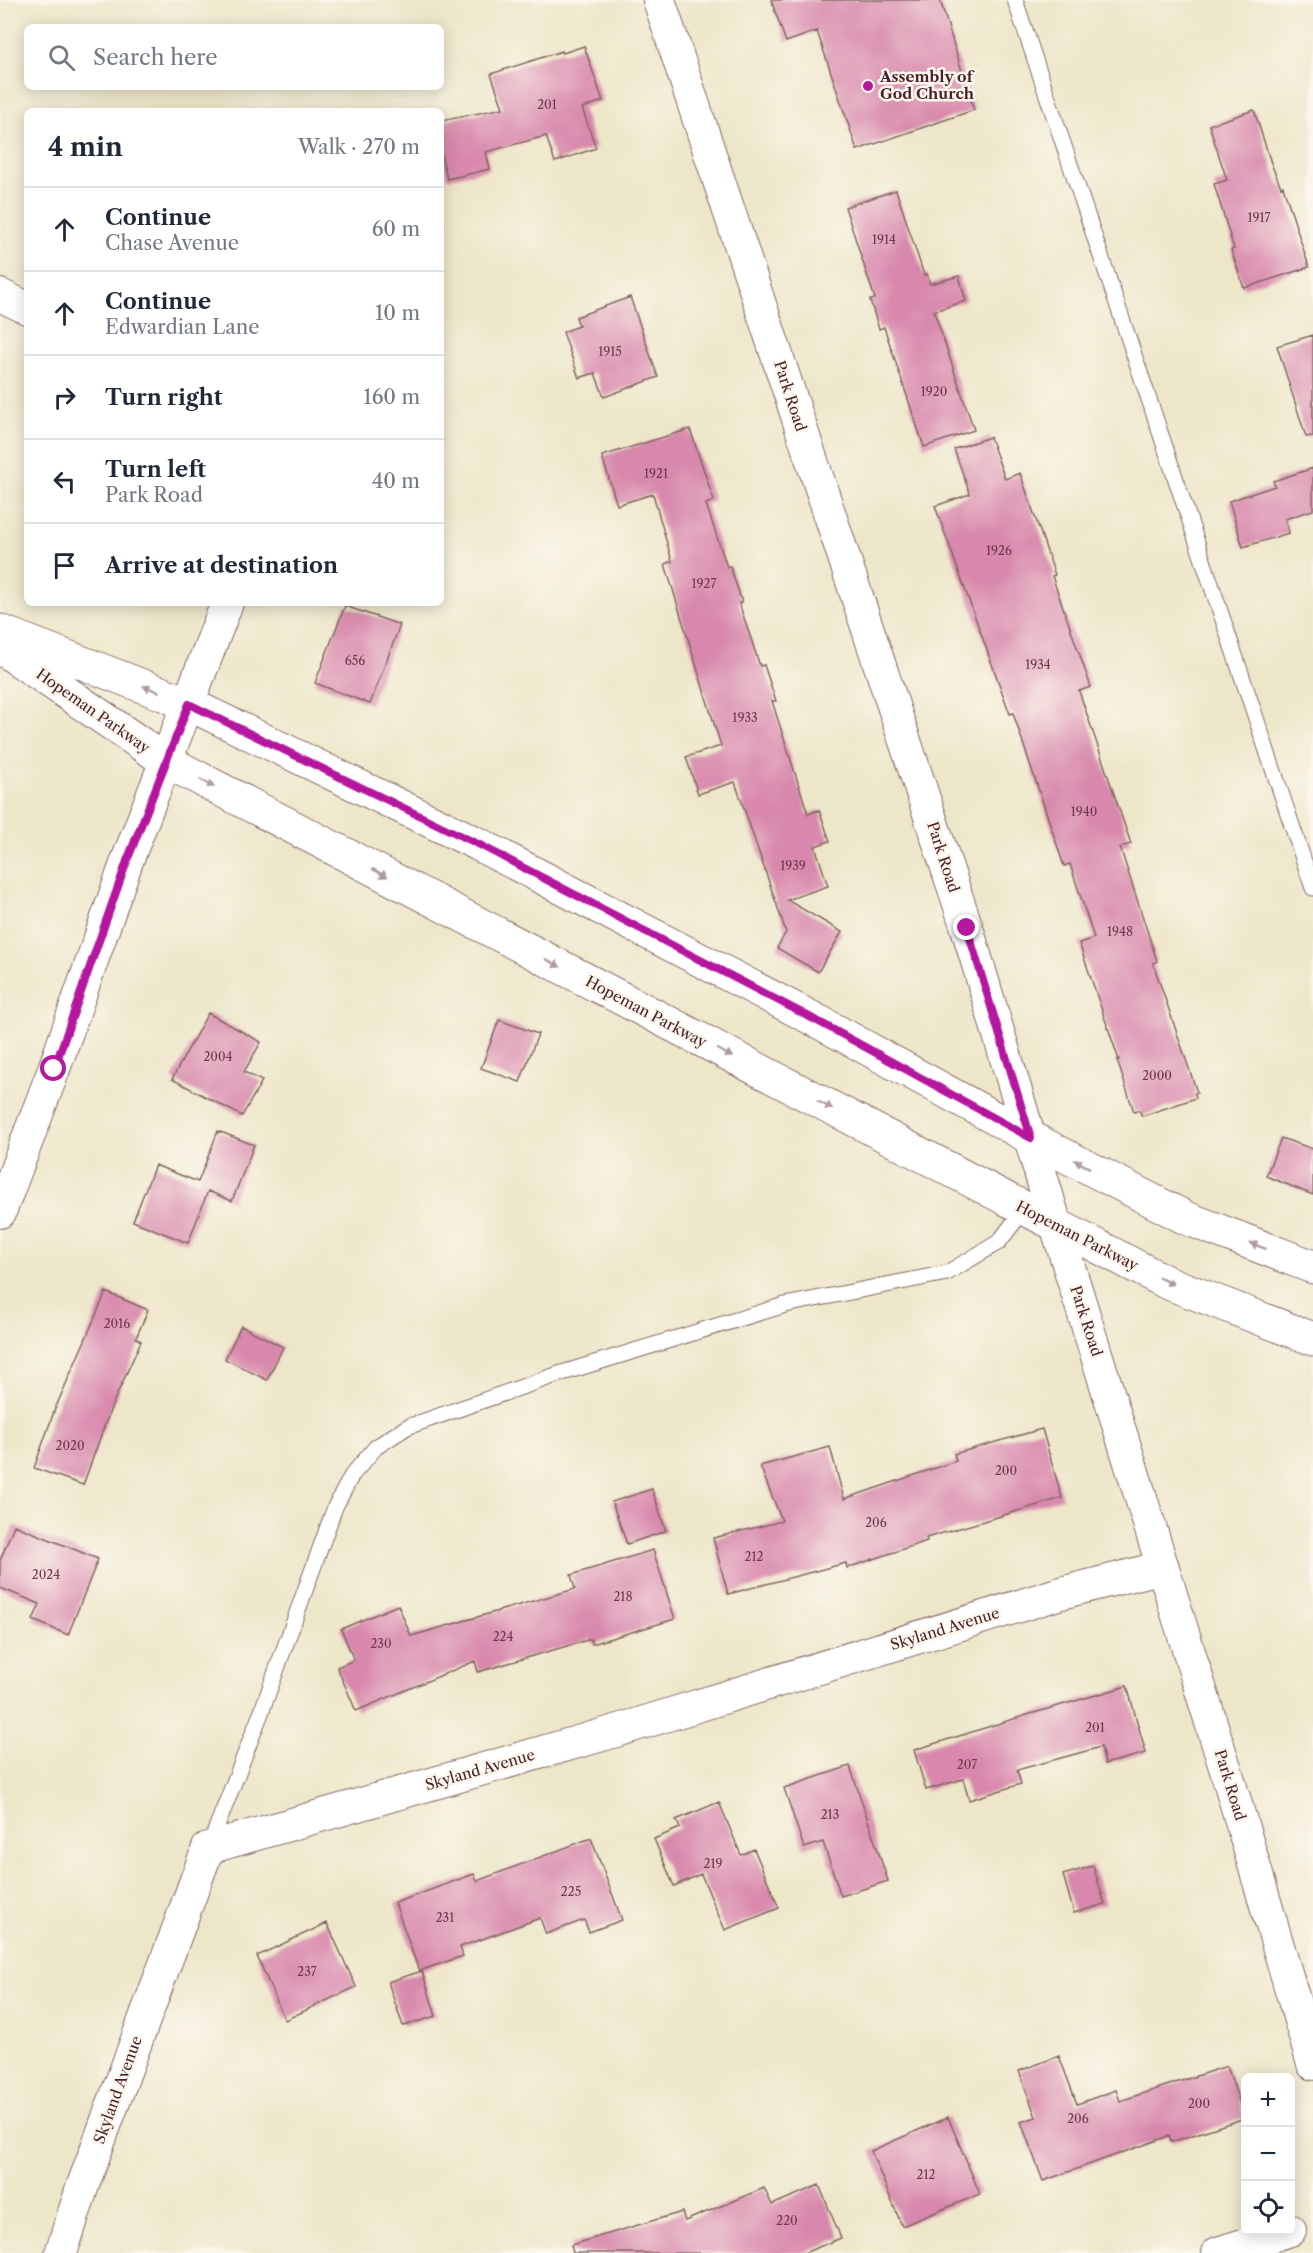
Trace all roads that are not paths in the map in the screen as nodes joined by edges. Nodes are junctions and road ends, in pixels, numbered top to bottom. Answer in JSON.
{"nodes":[{"id":1,"x":659,"y":0,"type":"edge"},
{"id":2,"x":1015,"y":0,"type":"edge"},
{"id":3,"x":0,"y":295,"type":"edge"},
{"id":4,"x":24,"y":307,"type":"edge"},
{"id":5,"x":226,"y":606,"type":"edge"},
{"id":6,"x":0,"y":631,"type":"edge"},
{"id":7,"x":0,"y":647,"type":"edge"},
{"id":8,"x":189,"y":704,"type":"junction"},
{"id":9,"x":166,"y":761,"type":"junction"},
{"id":10,"x":1313,"y":888,"type":"edge"},
{"id":11,"x":1031,"y":1138,"type":"junction"},
{"id":12,"x":1024,"y":1209,"type":"junction"},
{"id":13,"x":0,"y":1212,"type":"edge"},
{"id":14,"x":1056,"y":1225,"type":"junction"},
{"id":15,"x":1313,"y":1267,"type":"edge"},
{"id":16,"x":1313,"y":1339,"type":"edge"},
{"id":17,"x":1163,"y":1567,"type":"junction"},
{"id":18,"x":208,"y":1848,"type":"junction"},
{"id":19,"x":1313,"y":2064,"type":"edge"},
{"id":20,"x":1313,"y":2223,"type":"edge"},
{"id":21,"x":1295,"y":2228,"type":"edge"},
{"id":22,"x":1274,"y":2235,"type":"edge"},
{"id":23,"x":61,"y":2253,"type":"edge"},
{"id":24,"x":1218,"y":2253,"type":"edge"}],
"edges":[{"from":1,"to":11,"type":"street","name":"Park Road"},
{"from":2,"to":10,"type":"lane"},
{"from":3,"to":4,"type":"street"},
{"from":5,"to":8,"type":"street"},
{"from":8,"to":6,"type":"main road","one_way":true},
{"from":7,"to":9,"type":"main road","name":"Hopeman Parkway"},
{"from":8,"to":9,"type":"street"},
{"from":8,"to":11,"type":"main road"},
{"from":9,"to":12,"type":"main road","name":"Hopeman Parkway","one_way":true},
{"from":9,"to":13,"type":"street"},
{"from":11,"to":14,"type":"street","name":"Park Road"},
{"from":15,"to":11,"type":"main road","one_way":true},
{"from":12,"to":14,"type":"main road","name":"Hopeman Parkway"},
{"from":12,"to":18,"type":"lane"},
{"from":14,"to":16,"type":"main road","name":"Hopeman Parkway","one_way":true},
{"from":14,"to":17,"type":"street","name":"Park Road"},
{"from":17,"to":18,"type":"street","name":"Skyland Avenue"},
{"from":17,"to":19,"type":"street","name":"Park Road"},
{"from":18,"to":23,"type":"street","name":"Skyland Avenue"},
{"from":20,"to":21,"type":"street"},
{"from":22,"to":24,"type":"street"}]}
